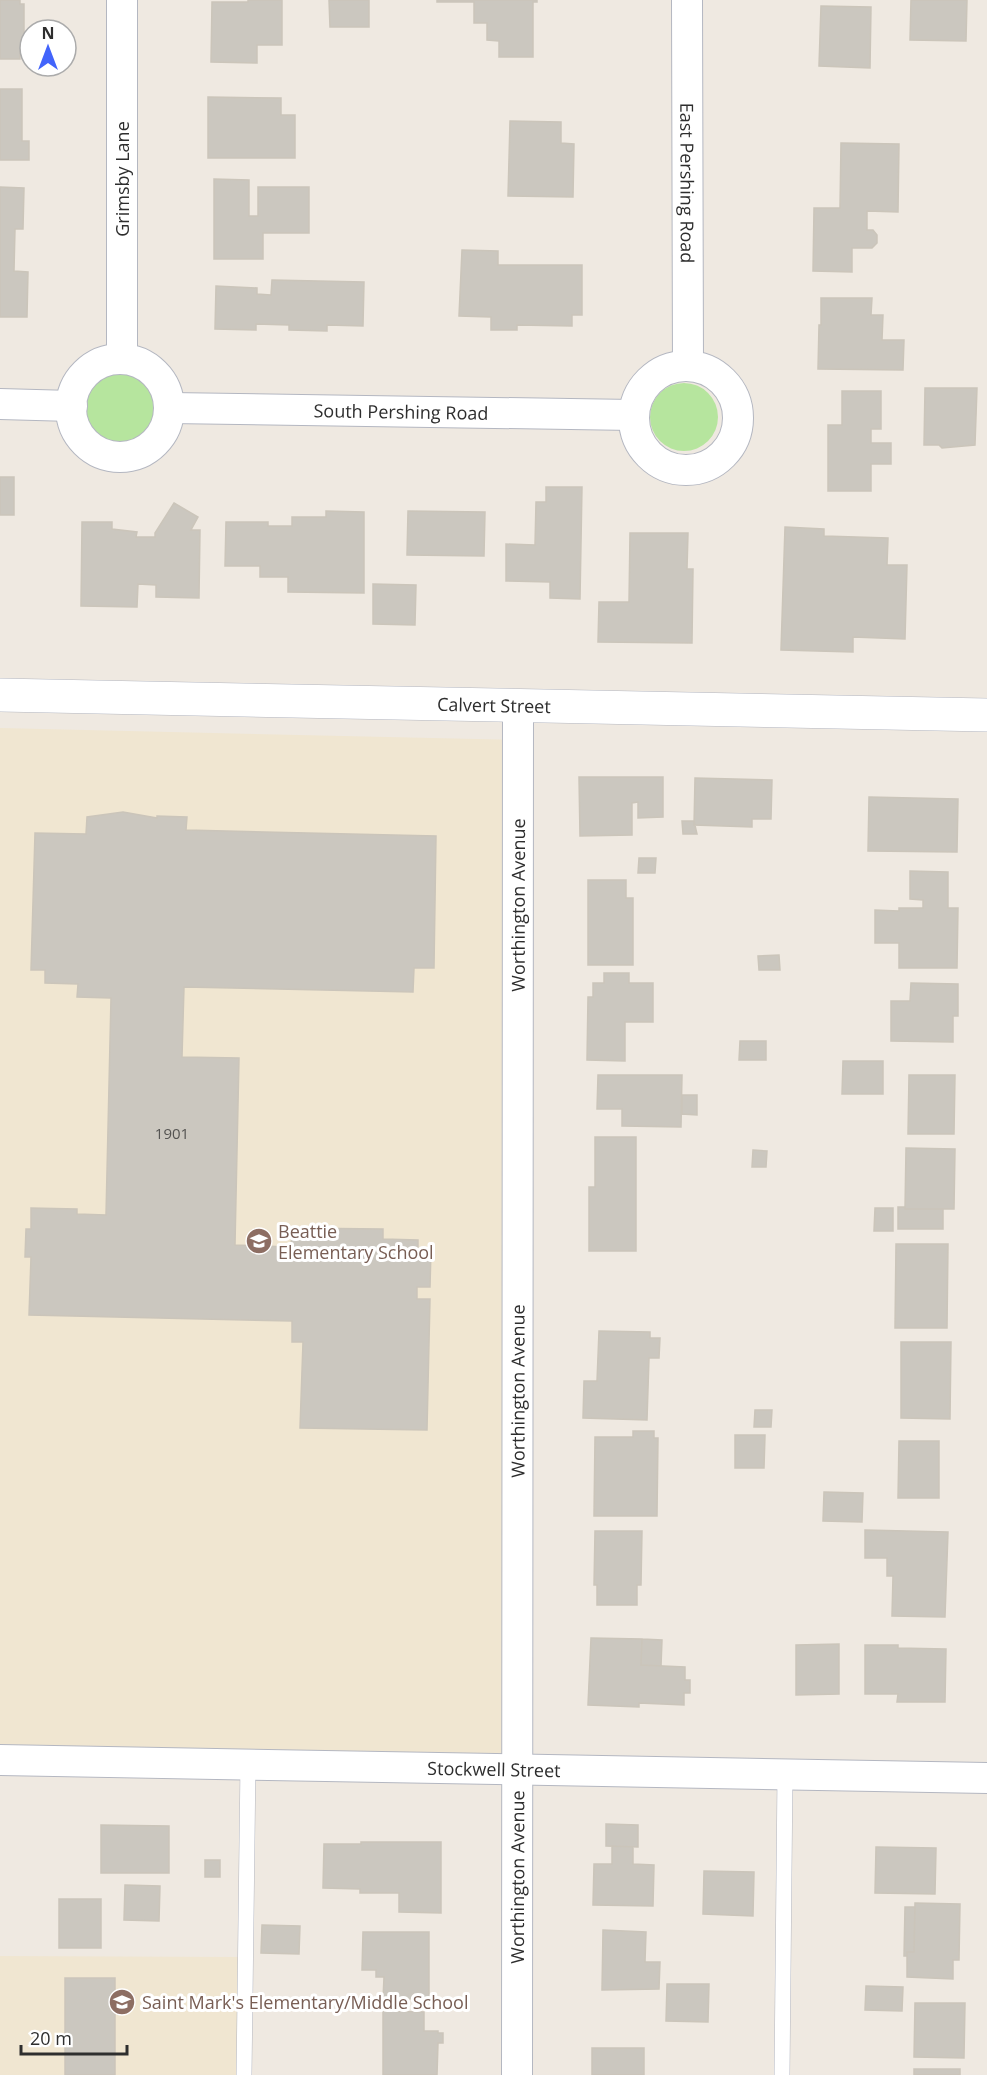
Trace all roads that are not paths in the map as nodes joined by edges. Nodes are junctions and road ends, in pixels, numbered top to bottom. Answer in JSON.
{"nodes":[{"id":1,"x":122,"y":0,"type":"edge"},
{"id":2,"x":687,"y":0,"type":"edge"},
{"id":3,"x":122,"y":359,"type":"junction"},
{"id":4,"x":688,"y":366,"type":"junction"},
{"id":5,"x":0,"y":404,"type":"edge"},
{"id":6,"x":72,"y":406,"type":"junction"},
{"id":7,"x":170,"y":408,"type":"junction"},
{"id":8,"x":633,"y":415,"type":"junction"},
{"id":9,"x":0,"y":695,"type":"edge"},
{"id":10,"x":518,"y":706,"type":"junction"},
{"id":11,"x":987,"y":715,"type":"edge"},
{"id":12,"x":0,"y":1760,"type":"edge"},
{"id":13,"x":248,"y":1763,"type":"junction"},
{"id":14,"x":518,"y":1769,"type":"junction"},
{"id":15,"x":784,"y":1774,"type":"junction"},
{"id":16,"x":987,"y":1778,"type":"edge"},
{"id":17,"x":244,"y":2075,"type":"edge"},
{"id":18,"x":517,"y":2075,"type":"edge"},
{"id":19,"x":782,"y":2075,"type":"edge"}],
"edges":[{"from":1,"to":3,"type":"street","name":"Grimsby Lane"},
{"from":2,"to":4,"type":"street","name":"East Pershing Road"},
{"from":3,"to":6,"type":"street"},
{"from":3,"to":7,"type":"street"},
{"from":4,"to":8,"type":"street"},
{"from":4,"to":8,"type":"street"},
{"from":5,"to":6,"type":"street"},
{"from":6,"to":7,"type":"street"},
{"from":7,"to":8,"type":"street","name":"South Pershing Road"},
{"from":9,"to":10,"type":"street","name":"Calvert Street"},
{"from":10,"to":11,"type":"street","name":"Calvert Street"},
{"from":10,"to":14,"type":"street","name":"Worthington Avenue"},
{"from":12,"to":13,"type":"street","name":"Stockwell Street"},
{"from":13,"to":14,"type":"street","name":"Stockwell Street"},
{"from":13,"to":17,"type":"lane"},
{"from":14,"to":15,"type":"street","name":"Stockwell Street"},
{"from":14,"to":18,"type":"street","name":"Worthington Avenue"},
{"from":15,"to":16,"type":"street","name":"Stockwell Street"},
{"from":15,"to":19,"type":"lane"}]}
